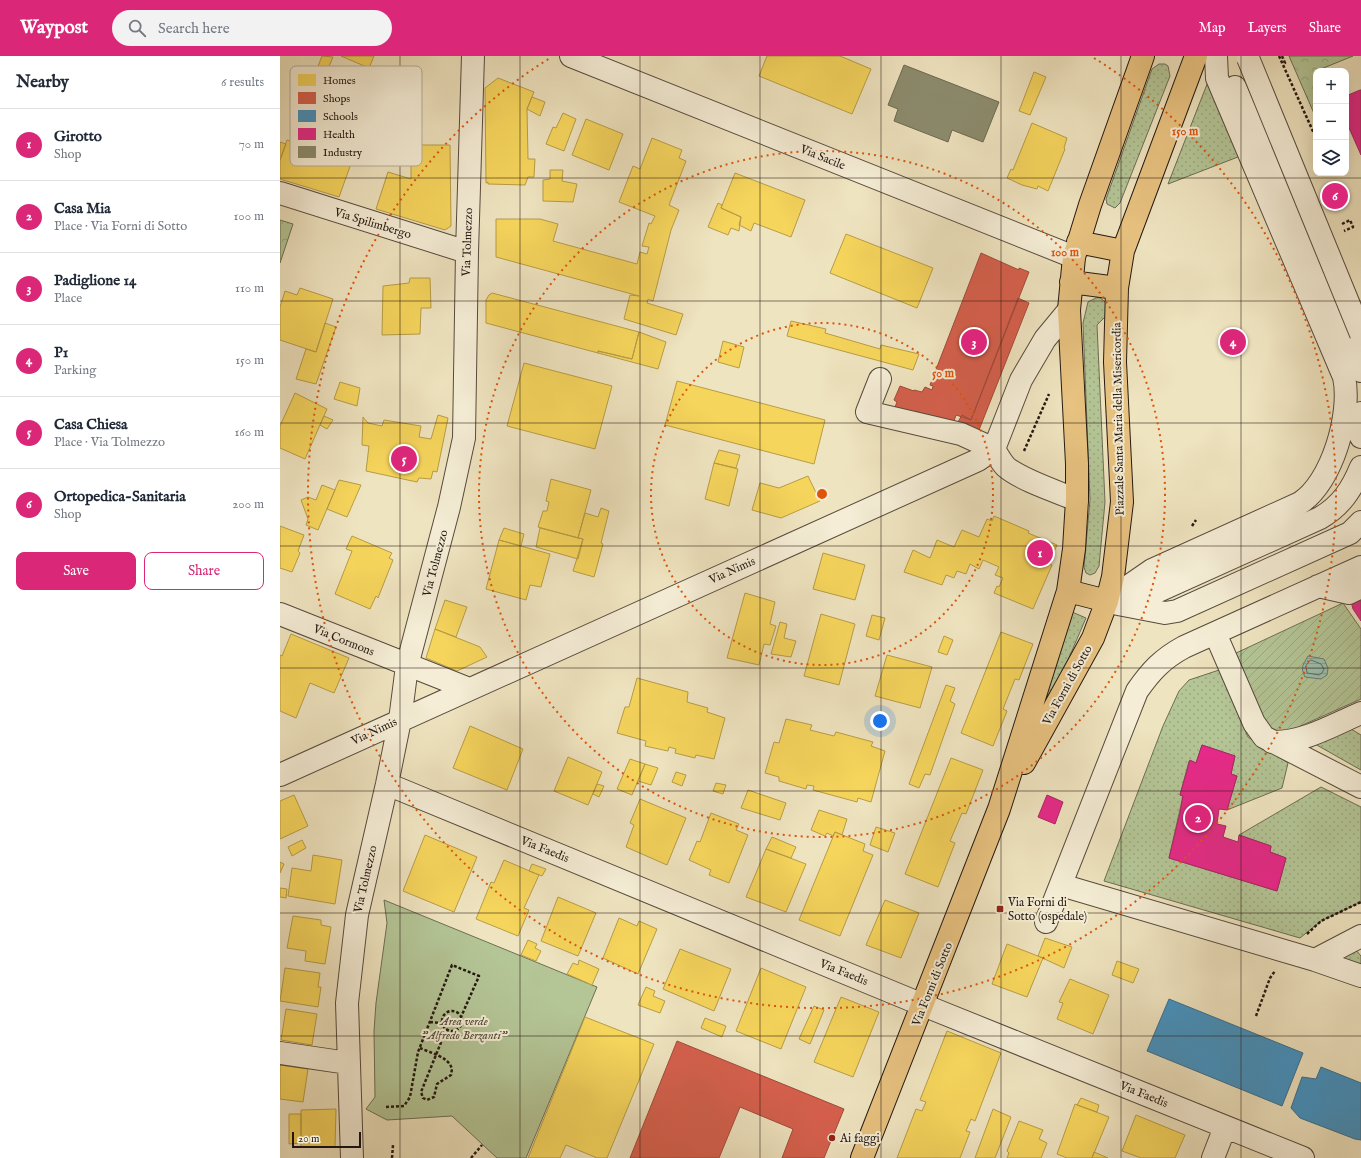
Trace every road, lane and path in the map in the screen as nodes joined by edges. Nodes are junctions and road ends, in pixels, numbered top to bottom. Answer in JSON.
{"nodes":[{"id":1,"x":473,"y":56,"type":"edge"},
{"id":2,"x":571,"y":56,"type":"edge"},
{"id":3,"x":1143,"y":56,"type":"edge"},
{"id":4,"x":1281,"y":56,"type":"edge"},
{"id":5,"x":1247,"y":57,"type":"edge"},
{"id":6,"x":1209,"y":58,"type":"edge"},
{"id":7,"x":1313,"y":131,"type":"edge"},
{"id":8,"x":280,"y":194,"type":"edge"},
{"id":9,"x":1342,"y":224,"type":"dead end"},
{"id":10,"x":1340,"y":233,"type":"dead end"},
{"id":11,"x":1076,"y":249,"type":"junction"},
{"id":12,"x":1123,"y":251,"type":"junction"},
{"id":13,"x":467,"y":252,"type":"junction"},
{"id":14,"x":1071,"y":282,"type":"junction"},
{"id":15,"x":1117,"y":288,"type":"junction"},
{"id":16,"x":1069,"y":310,"type":"junction"},
{"id":17,"x":1361,"y":334,"type":"edge"},
{"id":18,"x":1361,"y":369,"type":"edge"},
{"id":19,"x":880,"y":379,"type":"dead end"},
{"id":20,"x":1051,"y":390,"type":"dead end"},
{"id":21,"x":1361,"y":413,"type":"edge"},
{"id":22,"x":1361,"y":438,"type":"edge"},
{"id":23,"x":994,"y":449,"type":"junction"},
{"id":24,"x":1022,"y":456,"type":"dead end"},
{"id":25,"x":1361,"y":467,"type":"edge"},
{"id":26,"x":1077,"y":500,"type":"junction"},
{"id":27,"x":1358,"y":528,"type":"edge"},
{"id":28,"x":1361,"y":567,"type":"edge"},
{"id":29,"x":1318,"y":586,"type":"junction"},
{"id":30,"x":1361,"y":587,"type":"edge"},
{"id":31,"x":1068,"y":591,"type":"junction"},
{"id":32,"x":1107,"y":601,"type":"junction"},
{"id":33,"x":280,"y":614,"type":"edge"},
{"id":34,"x":1216,"y":632,"type":"junction"},
{"id":35,"x":407,"y":666,"type":"junction"},
{"id":36,"x":469,"y":689,"type":"junction"},
{"id":37,"x":1361,"y":713,"type":"edge"},
{"id":38,"x":400,"y":720,"type":"junction"},
{"id":39,"x":1272,"y":742,"type":"junction"},
{"id":40,"x":280,"y":775,"type":"edge"},
{"id":41,"x":387,"y":784,"type":"junction"},
{"id":42,"x":1361,"y":787,"type":"edge"},
{"id":43,"x":999,"y":809,"type":"junction"},
{"id":44,"x":1061,"y":885,"type":"junction"},
{"id":45,"x":1361,"y":902,"type":"edge"},
{"id":46,"x":1046,"y":922,"type":"dead end"},
{"id":47,"x":1361,"y":936,"type":"edge"},
{"id":48,"x":1304,"y":938,"type":"dead end"},
{"id":49,"x":1315,"y":960,"type":"junction"},
{"id":50,"x":1361,"y":976,"type":"edge"},
{"id":51,"x":1270,"y":978,"type":"dead end"},
{"id":52,"x":923,"y":1004,"type":"junction"},
{"id":53,"x":1256,"y":1016,"type":"dead end"},
{"id":54,"x":461,"y":1017,"type":"junction"},
{"id":55,"x":430,"y":1022,"type":"junction"},
{"id":56,"x":442,"y":1023,"type":"junction"},
{"id":57,"x":446,"y":1030,"type":"junction"},
{"id":58,"x":420,"y":1048,"type":"junction"},
{"id":59,"x":280,"y":1053,"type":"edge"},
{"id":60,"x":437,"y":1055,"type":"junction"},
{"id":61,"x":348,"y":1063,"type":"junction"},
{"id":62,"x":386,"y":1107,"type":"dead end"},
{"id":63,"x":1226,"y":1127,"type":"junction"},
{"id":64,"x":393,"y":1145,"type":"dead end"},
{"id":65,"x":482,"y":1145,"type":"dead end"},
{"id":66,"x":354,"y":1156,"type":"edge"},
{"id":67,"x":392,"y":1158,"type":"edge"},
{"id":68,"x":471,"y":1158,"type":"edge"},
{"id":69,"x":862,"y":1158,"type":"edge"},
{"id":70,"x":1213,"y":1158,"type":"edge"},
{"id":71,"x":1303,"y":1158,"type":"edge"}],
"edges":[{"from":1,"to":13,"type":"street","name":"Via Tolmezzo"},
{"from":2,"to":11,"type":"street","name":"Via Sacile"},
{"from":3,"to":11,"type":"main road"},
{"from":4,"to":7,"type":"path"},
{"from":5,"to":17,"type":"street","bridge":true},
{"from":6,"to":12,"type":"main road","name":"Piazzale Santa Maria della Misericordia"},
{"from":6,"to":18,"type":"street"},
{"from":6,"to":32,"type":"street"},
{"from":8,"to":13,"type":"street","name":"Via Spilimbergo"},
{"from":9,"to":10,"type":"path"},
{"from":11,"to":12,"type":"main road"},
{"from":11,"to":14,"type":"main road"},
{"from":12,"to":15,"type":"main road","name":"Piazzale Santa Maria della Misericordia"},
{"from":13,"to":35,"type":"street","name":"Via Tolmezzo"},
{"from":14,"to":15,"type":"main road"},
{"from":14,"to":16,"type":"main road"},
{"from":15,"to":32,"type":"main road","name":"Piazzale Santa Maria della Misericordia"},
{"from":16,"to":23,"type":"street"},
{"from":16,"to":26,"type":"main road"},
{"from":19,"to":23,"type":"street"},
{"from":20,"to":24,"type":"path"},
{"from":21,"to":22,"type":"street"},
{"from":23,"to":26,"type":"street"},
{"from":23,"to":36,"type":"street","name":"Via Nimis"},
{"from":25,"to":32,"type":"street"},
{"from":26,"to":31,"type":"main road"},
{"from":27,"to":32,"type":"street"},
{"from":28,"to":29,"type":"street"},
{"from":29,"to":30,"type":"street"},
{"from":29,"to":34,"type":"street"},
{"from":31,"to":32,"type":"main road"},
{"from":31,"to":43,"type":"main road","name":"Via Forni di Sotto"},
{"from":32,"to":43,"type":"main road","name":"Via Forni di Sotto"},
{"from":33,"to":35,"type":"street","name":"Via Cormons"},
{"from":34,"to":39,"type":"street"},
{"from":34,"to":44,"type":"street"},
{"from":35,"to":36,"type":"street"},
{"from":35,"to":38,"type":"street","name":"Via Tolmezzo"},
{"from":36,"to":38,"type":"street","name":"Via Nimis"},
{"from":37,"to":39,"type":"street"},
{"from":38,"to":40,"type":"street","name":"Via Nimis"},
{"from":38,"to":41,"type":"street","name":"Via Tolmezzo"},
{"from":39,"to":42,"type":"street"},
{"from":41,"to":52,"type":"street","name":"Via Faedis"},
{"from":41,"to":61,"type":"street","name":"Via Tolmezzo"},
{"from":43,"to":52,"type":"main road","name":"Via Forni di Sotto"},
{"from":44,"to":46,"type":"street"},
{"from":44,"to":49,"type":"street"},
{"from":45,"to":48,"type":"path"},
{"from":47,"to":49,"type":"street"},
{"from":49,"to":50,"type":"street"},
{"from":51,"to":53,"type":"path"},
{"from":52,"to":63,"type":"street","name":"Via Faedis"},
{"from":52,"to":69,"type":"main road","name":"Via Forni di Sotto"},
{"from":54,"to":55,"type":"path"},
{"from":54,"to":56,"type":"path"},
{"from":54,"to":57,"type":"path"},
{"from":55,"to":56,"type":"path"},
{"from":55,"to":58,"type":"path"},
{"from":56,"to":57,"type":"path"},
{"from":57,"to":60,"type":"path"},
{"from":58,"to":60,"type":"path"},
{"from":58,"to":62,"type":"path"},
{"from":59,"to":61,"type":"street"},
{"from":60,"to":60,"type":"path"},
{"from":61,"to":66,"type":"street","name":"Via Tolmezzo"},
{"from":63,"to":70,"type":"street"},
{"from":63,"to":71,"type":"street","name":"Via Faedis"},
{"from":64,"to":67,"type":"path"},
{"from":65,"to":68,"type":"path"}]}
